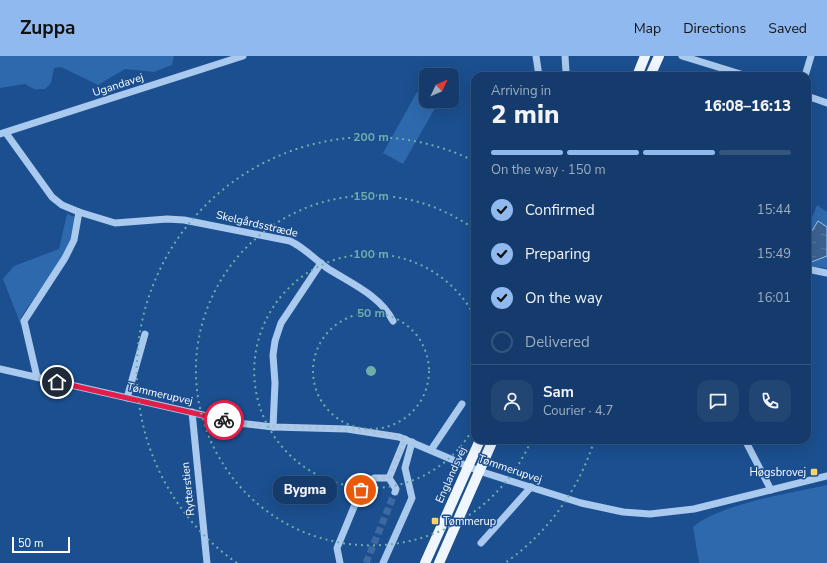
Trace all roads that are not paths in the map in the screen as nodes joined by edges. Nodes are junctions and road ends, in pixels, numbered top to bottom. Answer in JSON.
{"nodes":[{"id":1,"x":244,"y":56,"type":"edge"},
{"id":2,"x":536,"y":56,"type":"edge"},
{"id":3,"x":565,"y":56,"type":"edge"},
{"id":4,"x":644,"y":56,"type":"edge"},
{"id":5,"x":659,"y":56,"type":"edge"},
{"id":6,"x":682,"y":56,"type":"edge"},
{"id":7,"x":811,"y":56,"type":"edge"},
{"id":8,"x":538,"y":72,"type":"edge"},
{"id":9,"x":565,"y":72,"type":"edge"},
{"id":10,"x":638,"y":72,"type":"edge"},
{"id":11,"x":652,"y":72,"type":"edge"},
{"id":12,"x":734,"y":72,"type":"edge"},
{"id":13,"x":806,"y":72,"type":"edge"},
{"id":14,"x":811,"y":97,"type":"edge"},
{"id":15,"x":827,"y":103,"type":"edge"},
{"id":16,"x":3,"y":134,"type":"edge"},
{"id":17,"x":79,"y":212,"type":"junction"},
{"id":18,"x":321,"y":263,"type":"junction"},
{"id":19,"x":811,"y":270,"type":"edge"},
{"id":20,"x":827,"y":273,"type":"edge"},
{"id":21,"x":393,"y":321,"type":"dead end"},
{"id":22,"x":145,"y":334,"type":"dead end"},
{"id":23,"x":0,"y":369,"type":"edge"},
{"id":24,"x":37,"y":377,"type":"junction"},
{"id":25,"x":127,"y":398,"type":"junction"},
{"id":26,"x":462,"y":404,"type":"dead end"},
{"id":27,"x":192,"y":412,"type":"junction"},
{"id":28,"x":273,"y":427,"type":"junction"},
{"id":29,"x":405,"y":439,"type":"junction"},
{"id":30,"x":412,"y":442,"type":"junction"},
{"id":31,"x":478,"y":444,"type":"edge"},
{"id":32,"x":491,"y":444,"type":"edge"},
{"id":33,"x":747,"y":444,"type":"edge"},
{"id":34,"x":431,"y":450,"type":"junction"},
{"id":35,"x":468,"y":466,"type":"junction"},
{"id":36,"x":479,"y":471,"type":"junction"},
{"id":37,"x":827,"y":476,"type":"edge"},
{"id":38,"x":389,"y":478,"type":"junction"},
{"id":39,"x":531,"y":487,"type":"junction"},
{"id":40,"x":771,"y":490,"type":"junction"},
{"id":41,"x":411,"y":493,"type":"junction"},
{"id":42,"x":481,"y":543,"type":"dead end"},
{"id":43,"x":207,"y":563,"type":"edge"},
{"id":44,"x":340,"y":563,"type":"edge"},
{"id":45,"x":383,"y":563,"type":"edge"},
{"id":46,"x":425,"y":563,"type":"edge"},
{"id":47,"x":439,"y":563,"type":"edge"}],
"edges":[{"from":1,"to":16,"type":"street","name":"Ugandavej"},
{"from":2,"to":8,"type":"street"},
{"from":3,"to":9,"type":"street"},
{"from":4,"to":10,"type":"main road"},
{"from":5,"to":11,"type":"main road"},
{"from":6,"to":12,"type":"street"},
{"from":7,"to":13,"type":"street"},
{"from":14,"to":15,"type":"street"},
{"from":16,"to":17,"type":"street","name":"Skelgårdsstræde"},
{"from":17,"to":18,"type":"street","name":"Skelgårdsstræde"},
{"from":17,"to":24,"type":"street"},
{"from":18,"to":21,"type":"street","name":"Skelgårdsstræde"},
{"from":18,"to":28,"type":"street"},
{"from":19,"to":20,"type":"street"},
{"from":22,"to":25,"type":"street"},
{"from":23,"to":24,"type":"street","name":"Tømmerupvej"},
{"from":24,"to":25,"type":"street","name":"Tømmerupvej"},
{"from":25,"to":27,"type":"street","name":"Tømmerupvej"},
{"from":26,"to":34,"type":"street"},
{"from":27,"to":28,"type":"street","name":"Tømmerupvej"},
{"from":27,"to":43,"type":"street","name":"Rytterstien"},
{"from":28,"to":29,"type":"street","name":"Tømmerupvej"},
{"from":29,"to":30,"type":"street","name":"Tømmerupvej"},
{"from":29,"to":38,"type":"street"},
{"from":30,"to":34,"type":"street","name":"Tømmerupvej"},
{"from":30,"to":41,"type":"street"},
{"from":31,"to":35,"type":"main road","name":"Englandsvej"},
{"from":32,"to":36,"type":"main road"},
{"from":33,"to":40,"type":"street"},
{"from":34,"to":35,"type":"street","name":"Tømmerupvej"},
{"from":35,"to":36,"type":"street","name":"Tømmerupvej"},
{"from":35,"to":46,"type":"main road","name":"Englandsvej"},
{"from":36,"to":39,"type":"street","name":"Tømmerupvej"},
{"from":36,"to":47,"type":"main road"},
{"from":37,"to":40,"type":"street","name":"Tømmerupvej"},
{"from":38,"to":41,"type":"street"},
{"from":38,"to":44,"type":"street"},
{"from":39,"to":40,"type":"street","name":"Tømmerupvej"},
{"from":39,"to":42,"type":"street"},
{"from":41,"to":45,"type":"street"}]}
